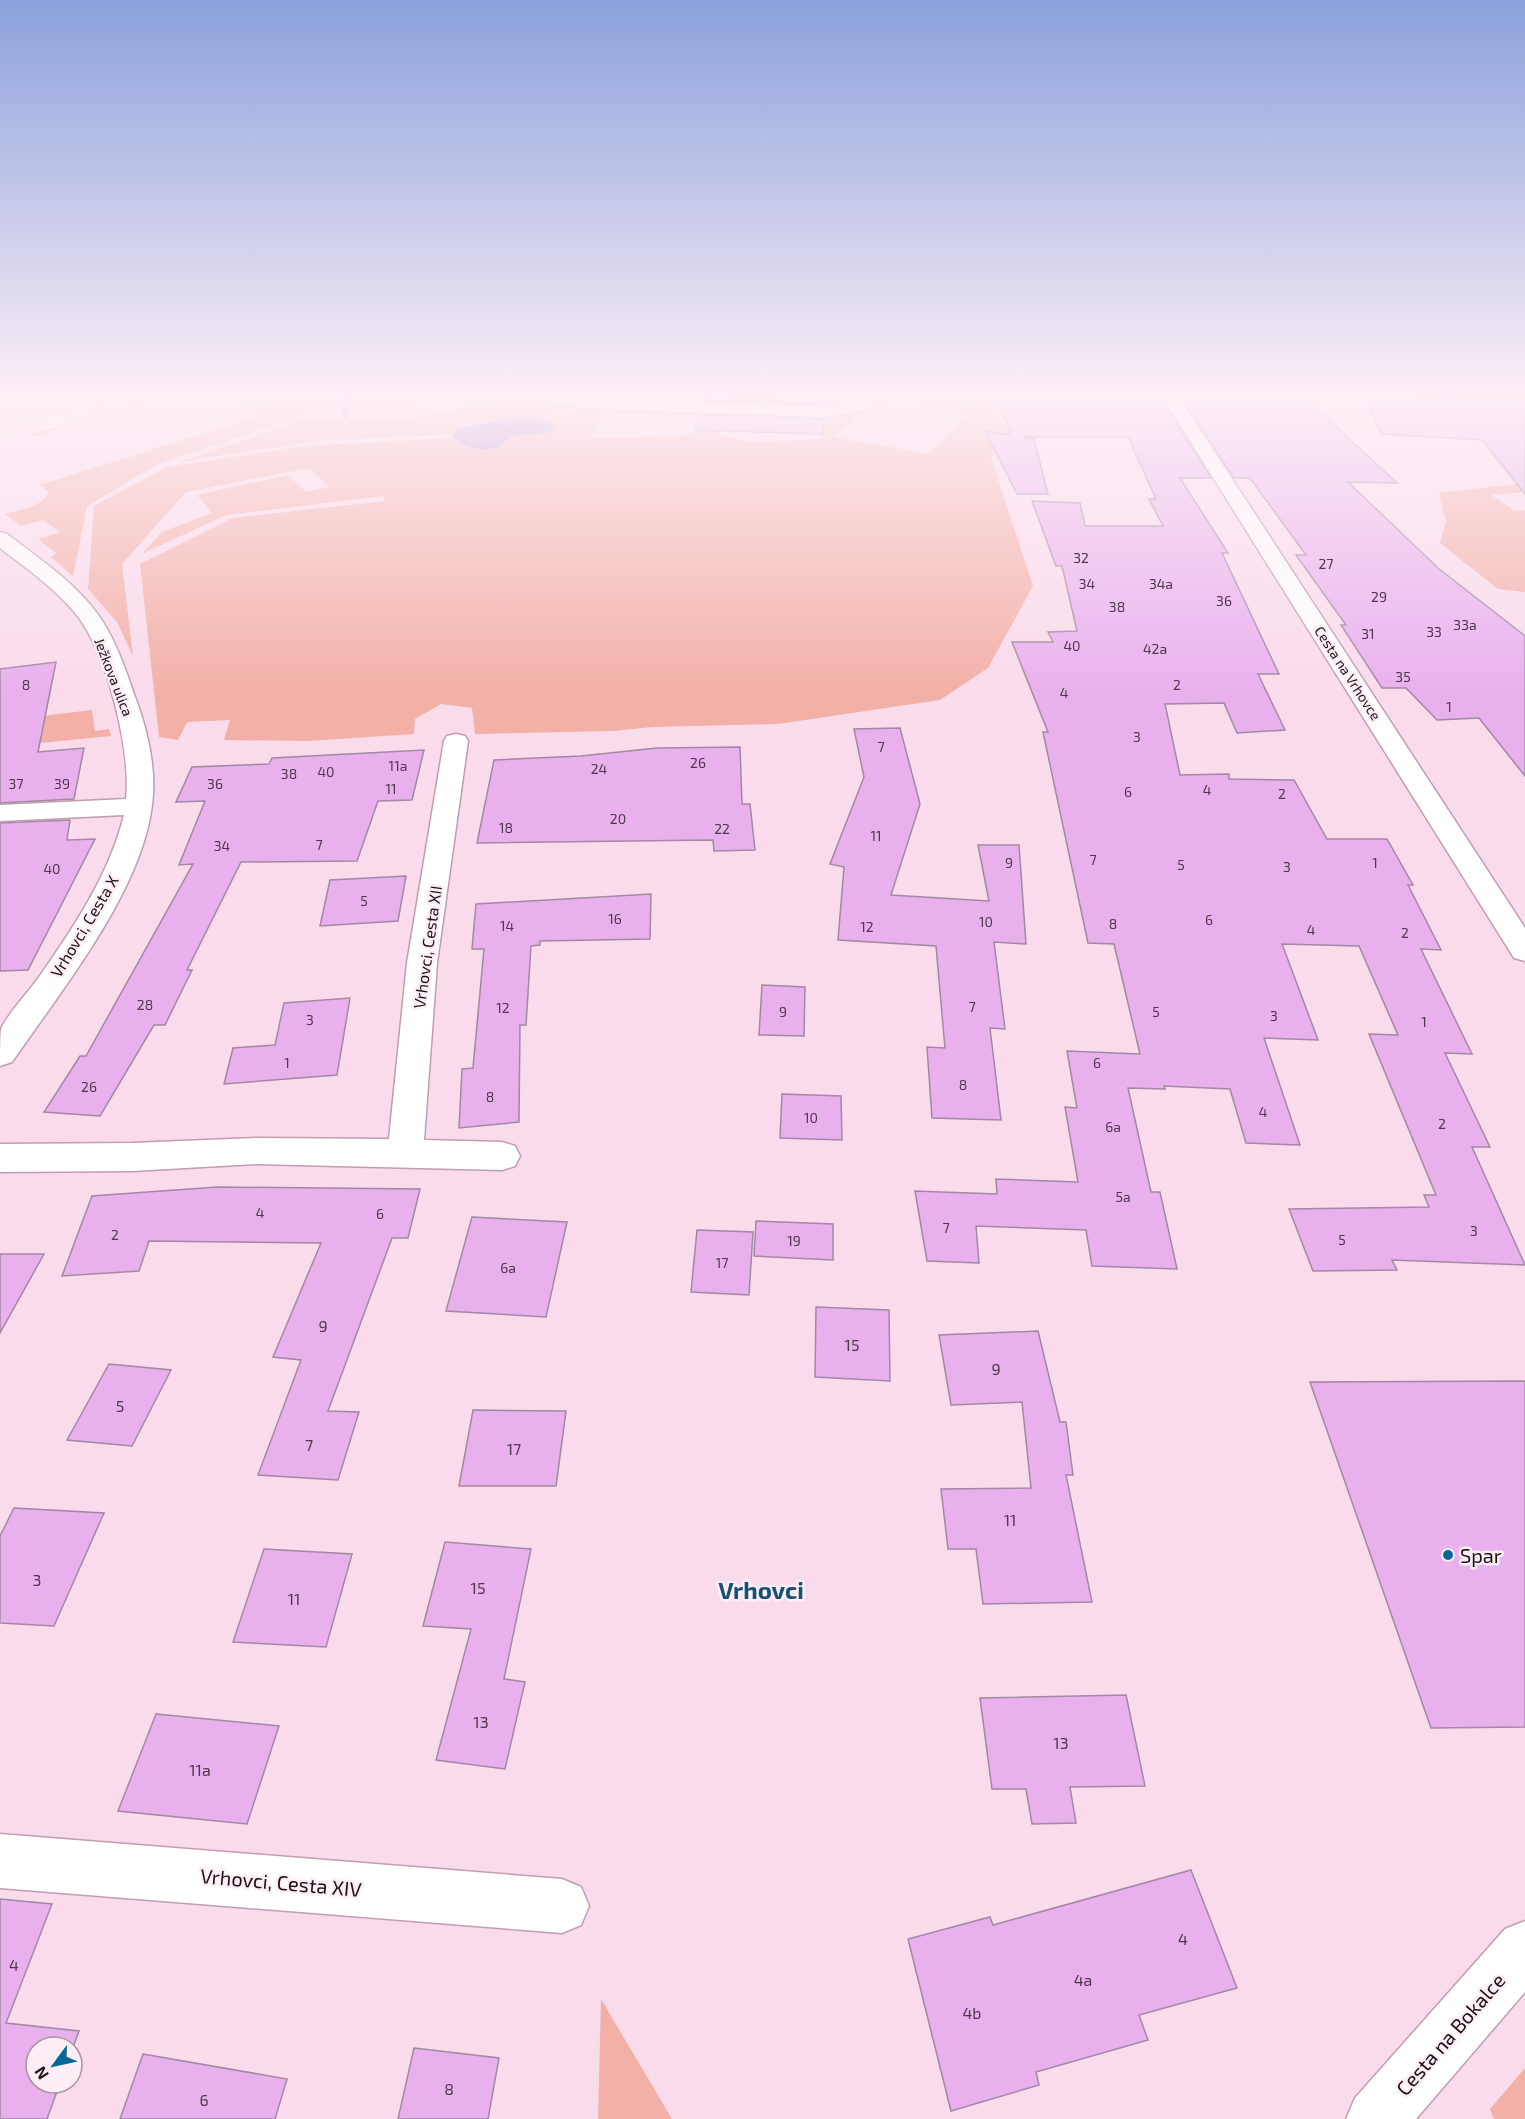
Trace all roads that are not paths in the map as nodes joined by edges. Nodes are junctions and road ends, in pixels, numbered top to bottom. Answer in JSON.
{"nodes":[{"id":1,"x":1233,"y":495,"type":"edge"},
{"id":2,"x":0,"y":538,"type":"edge"},
{"id":3,"x":456,"y":741,"type":"dead end"},
{"id":4,"x":136,"y":749,"type":"joint"},
{"id":5,"x":139,"y":807,"type":"junction"},
{"id":6,"x":0,"y":813,"type":"edge"},
{"id":7,"x":1525,"y":951,"type":"edge"},
{"id":8,"x":0,"y":1054,"type":"edge"},
{"id":9,"x":405,"y":1153,"type":"junction"},
{"id":10,"x":502,"y":1156,"type":"dead end"},
{"id":11,"x":0,"y":1158,"type":"edge"},
{"id":12,"x":0,"y":1861,"type":"edge"},
{"id":13,"x":562,"y":1906,"type":"dead end"},
{"id":14,"x":1525,"y":1949,"type":"edge"},
{"id":15,"x":1376,"y":2119,"type":"edge"}],
"edges":[{"from":1,"to":7,"type":"street","name":"Cesta na Vrhovce"},
{"from":2,"to":4,"type":"street","name":"Ježkova ulica"},
{"from":3,"to":9,"type":"street","name":"Vrhovci, Cesta XII"},
{"from":4,"to":5,"type":"street","name":"Vrhovci, Cesta X"},
{"from":5,"to":6,"type":"street"},
{"from":5,"to":8,"type":"street","name":"Vrhovci, Cesta X"},
{"from":9,"to":10,"type":"street"},
{"from":9,"to":11,"type":"street"},
{"from":12,"to":13,"type":"street","name":"Vrhovci, Cesta XIV"},
{"from":14,"to":15,"type":"street","name":"Cesta na Bokalce"}]}
